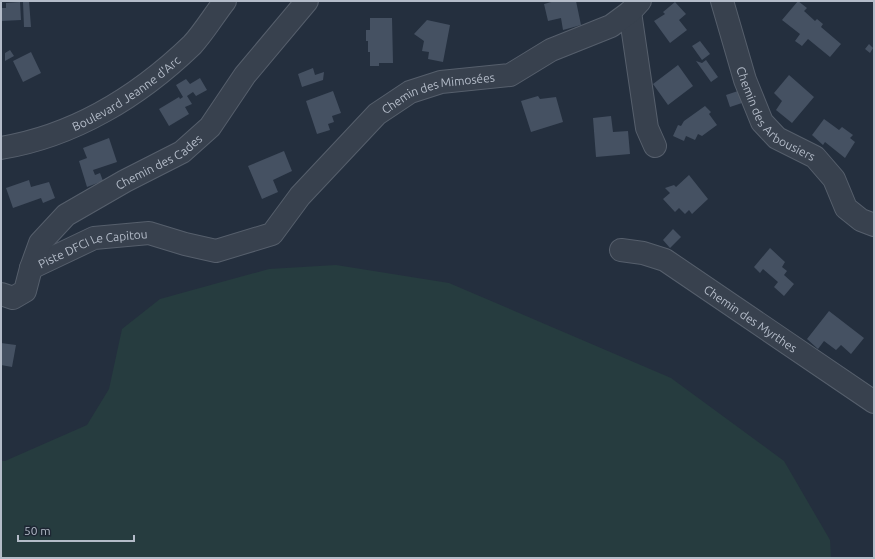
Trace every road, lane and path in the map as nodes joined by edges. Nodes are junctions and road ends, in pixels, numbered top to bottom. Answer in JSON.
{"nodes":[{"id":1,"x":225,"y":1,"type":"edge"},
{"id":2,"x":308,"y":1,"type":"edge"},
{"id":3,"x":722,"y":1,"type":"edge"},
{"id":4,"x":635,"y":6,"type":"edge"},
{"id":5,"x":655,"y":146,"type":"dead end"},
{"id":6,"x":1,"y":148,"type":"edge"},
{"id":7,"x":874,"y":225,"type":"edge"},
{"id":8,"x":272,"y":234,"type":"joint"},
{"id":9,"x":621,"y":250,"type":"dead end"},
{"id":10,"x":30,"y":268,"type":"junction"},
{"id":11,"x":1,"y":294,"type":"edge"},
{"id":12,"x":874,"y":402,"type":"edge"}],
"edges":[{"from":1,"to":6,"type":"street","name":"Boulevard Jeanne d'Arc"},
{"from":2,"to":10,"type":"street","name":"Chemin des Cades"},
{"from":3,"to":7,"type":"street","name":"Chemin des Arbousiers"},
{"from":4,"to":5,"type":"street"},
{"from":4,"to":8,"type":"street","name":"Chemin des Mimosées"},
{"from":8,"to":10,"type":"street","name":"Piste DFCI Le Capitou"},
{"from":9,"to":12,"type":"street","name":"Chemin des Myrthes"},
{"from":10,"to":11,"type":"street","name":"Chemin des Cades"}]}
